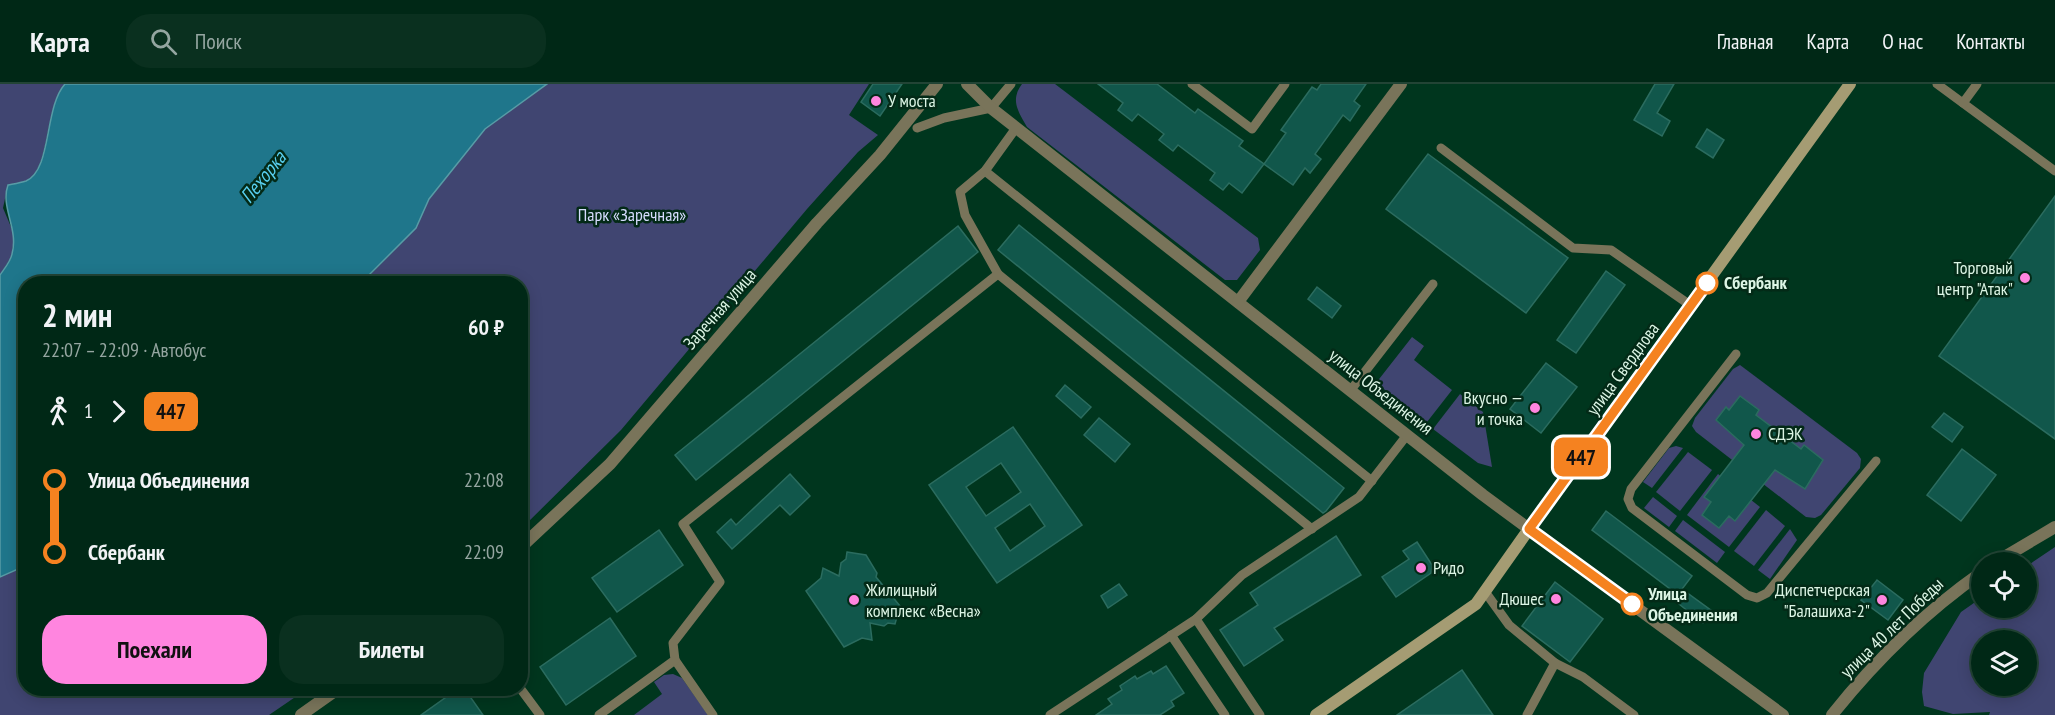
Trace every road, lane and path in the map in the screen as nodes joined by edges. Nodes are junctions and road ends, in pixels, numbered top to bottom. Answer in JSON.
{"nodes":[{"id":1,"x":937,"y":84,"type":"edge"},
{"id":2,"x":967,"y":84,"type":"edge"},
{"id":3,"x":1011,"y":84,"type":"edge"},
{"id":4,"x":1192,"y":84,"type":"edge"},
{"id":5,"x":1285,"y":84,"type":"edge"},
{"id":6,"x":1401,"y":84,"type":"edge"},
{"id":7,"x":1850,"y":84,"type":"edge"},
{"id":8,"x":1936,"y":84,"type":"edge"},
{"id":9,"x":1977,"y":84,"type":"edge"},
{"id":10,"x":1963,"y":103,"type":"junction"},
{"id":11,"x":991,"y":108,"type":"junction"},
{"id":12,"x":917,"y":128,"type":"dead end"},
{"id":13,"x":1016,"y":128,"type":"junction"},
{"id":14,"x":1441,"y":148,"type":"dead end"},
{"id":15,"x":985,"y":171,"type":"junction"},
{"id":16,"x":2055,"y":171,"type":"edge"},
{"id":17,"x":998,"y":274,"type":"junction"},
{"id":18,"x":1432,"y":284,"type":"dead end"},
{"id":19,"x":1238,"y":302,"type":"junction"},
{"id":20,"x":1690,"y":305,"type":"junction"},
{"id":21,"x":1736,"y":354,"type":"dead end"},
{"id":22,"x":1350,"y":391,"type":"junction"},
{"id":23,"x":1407,"y":435,"type":"junction"},
{"id":24,"x":1876,"y":461,"type":"dead end"},
{"id":25,"x":1372,"y":481,"type":"junction"},
{"id":26,"x":2055,"y":527,"type":"edge"},
{"id":27,"x":1312,"y":529,"type":"junction"},
{"id":28,"x":1529,"y":529,"type":"junction"},
{"id":29,"x":528,"y":541,"type":"edge"},
{"id":30,"x":2013,"y":552,"type":"edge"},
{"id":31,"x":1971,"y":579,"type":"edge"},
{"id":32,"x":1486,"y":593,"type":"junction"},
{"id":33,"x":1196,"y":619,"type":"junction"},
{"id":34,"x":1171,"y":635,"type":"junction"},
{"id":35,"x":675,"y":660,"type":"junction"},
{"id":36,"x":1555,"y":663,"type":"junction"},
{"id":37,"x":328,"y":696,"type":"edge"},
{"id":38,"x":526,"y":696,"type":"edge"},
{"id":39,"x":301,"y":715,"type":"edge"},
{"id":40,"x":540,"y":715,"type":"edge"},
{"id":41,"x":599,"y":715,"type":"edge"},
{"id":42,"x":713,"y":715,"type":"edge"},
{"id":43,"x":1050,"y":715,"type":"edge"},
{"id":44,"x":1225,"y":715,"type":"edge"},
{"id":45,"x":1260,"y":715,"type":"edge"},
{"id":46,"x":1316,"y":715,"type":"edge"},
{"id":47,"x":1527,"y":715,"type":"edge"},
{"id":48,"x":1634,"y":715,"type":"edge"},
{"id":49,"x":1783,"y":715,"type":"edge"},
{"id":50,"x":1832,"y":715,"type":"edge"}],
"edges":[{"from":1,"to":29,"type":"street","name":"Заречная улица"},
{"from":2,"to":11,"type":"street","name":"улица Объединения"},
{"from":3,"to":11,"type":"lane"},
{"from":4,"to":5,"type":"lane"},
{"from":6,"to":19,"type":"street"},
{"from":7,"to":20,"type":"main road","name":"улица Свердлова"},
{"from":8,"to":10,"type":"lane"},
{"from":9,"to":10,"type":"lane"},
{"from":10,"to":16,"type":"lane"},
{"from":11,"to":12,"type":"lane"},
{"from":11,"to":13,"type":"street","name":"улица Объединения"},
{"from":13,"to":15,"type":"lane"},
{"from":13,"to":19,"type":"street","name":"улица Объединения"},
{"from":14,"to":20,"type":"lane"},
{"from":15,"to":17,"type":"lane"},
{"from":15,"to":25,"type":"lane"},
{"from":17,"to":27,"type":"lane"},
{"from":17,"to":35,"type":"lane"},
{"from":18,"to":22,"type":"lane"},
{"from":19,"to":22,"type":"street","name":"улица Объединения"},
{"from":20,"to":28,"type":"main road","name":"улица Свердлова"},
{"from":21,"to":24,"type":"lane"},
{"from":22,"to":23,"type":"street","name":"улица Объединения"},
{"from":23,"to":25,"type":"lane"},
{"from":23,"to":28,"type":"street","name":"улица Объединения"},
{"from":25,"to":27,"type":"lane"},
{"from":26,"to":30,"type":"street"},
{"from":27,"to":33,"type":"lane"},
{"from":28,"to":32,"type":"main road","name":"улица Свердлова"},
{"from":28,"to":49,"type":"street","name":"улица Объединения"},
{"from":31,"to":50,"type":"street","name":"улица 40 лет Победы"},
{"from":32,"to":36,"type":"lane"},
{"from":32,"to":46,"type":"main road","name":"улица Свердлова"},
{"from":33,"to":34,"type":"lane"},
{"from":33,"to":45,"type":"lane"},
{"from":34,"to":43,"type":"lane"},
{"from":34,"to":44,"type":"lane"},
{"from":35,"to":41,"type":"lane"},
{"from":35,"to":42,"type":"lane"},
{"from":36,"to":47,"type":"lane"},
{"from":36,"to":48,"type":"lane"},
{"from":37,"to":39,"type":"street"},
{"from":38,"to":40,"type":"lane"}]}
